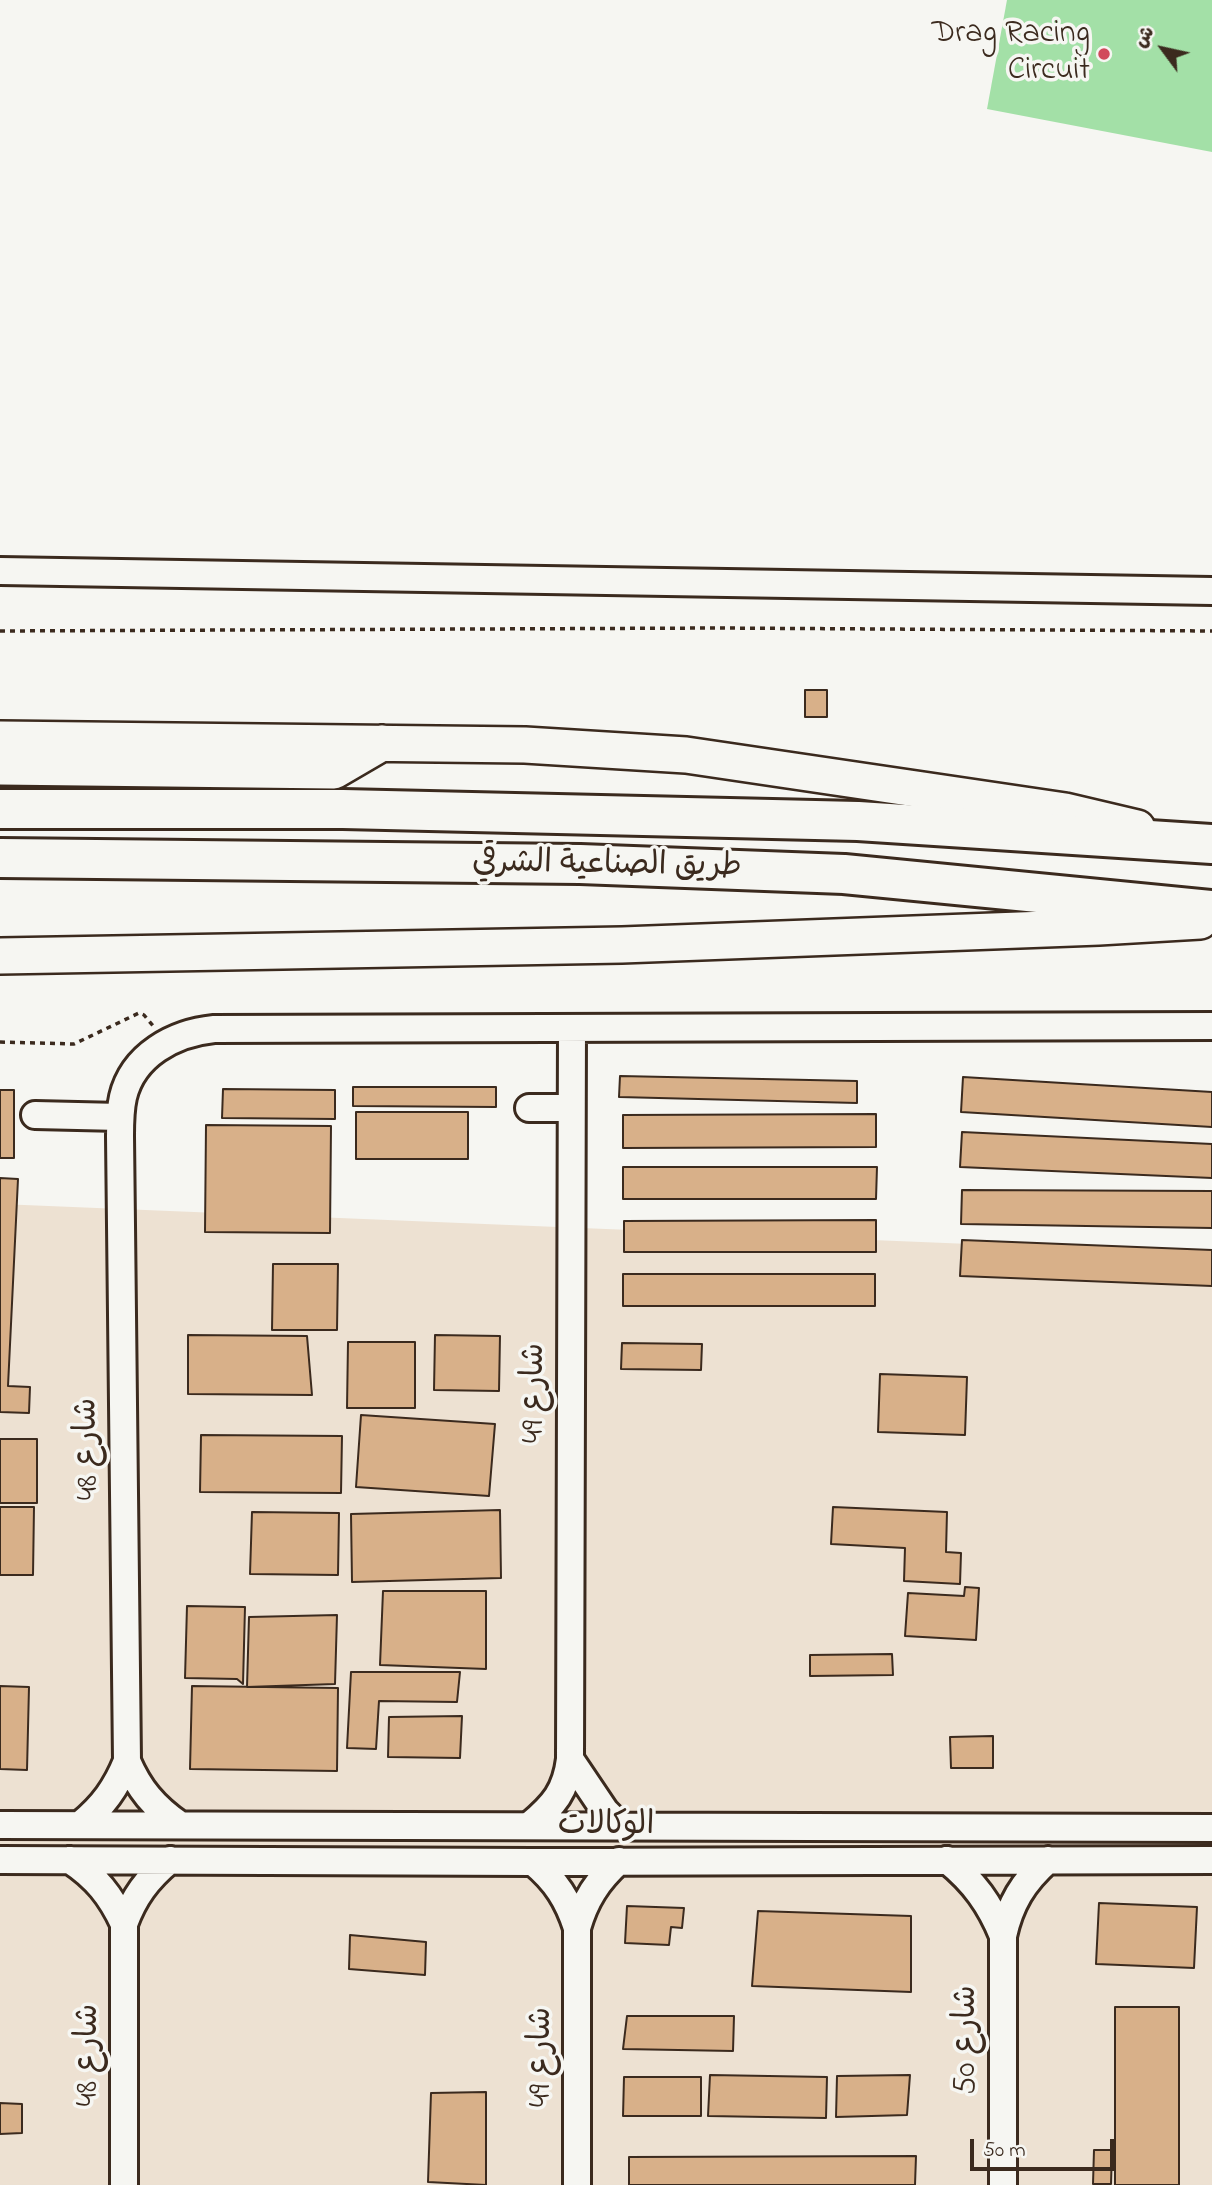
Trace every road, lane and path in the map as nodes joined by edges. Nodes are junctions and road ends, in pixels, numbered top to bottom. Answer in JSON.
{"nodes":[{"id":1,"x":0,"y":572,"type":"edge"},
{"id":2,"x":1212,"y":591,"type":"edge"},
{"id":3,"x":0,"y":631,"type":"edge"},
{"id":4,"x":1212,"y":631,"type":"edge"},
{"id":5,"x":0,"y":738,"type":"edge"},
{"id":6,"x":382,"y":743,"type":"junction"},
{"id":7,"x":0,"y":767,"type":"edge"},
{"id":8,"x":0,"y":808,"type":"edge"},
{"id":9,"x":1207,"y":843,"type":"edge"},
{"id":10,"x":0,"y":858,"type":"edge"},
{"id":11,"x":1212,"y":910,"type":"edge"},
{"id":12,"x":1212,"y":920,"type":"edge"},
{"id":13,"x":0,"y":956,"type":"edge"},
{"id":14,"x":1212,"y":1026,"type":"edge"},
{"id":15,"x":572,"y":1028,"type":"junction"},
{"id":16,"x":0,"y":1042,"type":"edge"},
{"id":17,"x":167,"y":1042,"type":"junction"},
{"id":18,"x":529,"y":1108,"type":"dead end"},
{"id":19,"x":571,"y":1108,"type":"junction"},
{"id":20,"x":35,"y":1115,"type":"dead end"},
{"id":21,"x":120,"y":1126,"type":"junction"},
{"id":22,"x":570,"y":1759,"type":"junction"},
{"id":23,"x":127,"y":1760,"type":"junction"},
{"id":24,"x":80,"y":1824,"type":"junction"},
{"id":25,"x":0,"y":1825,"type":"edge"},
{"id":26,"x":180,"y":1825,"type":"junction"},
{"id":27,"x":530,"y":1825,"type":"junction"},
{"id":28,"x":620,"y":1826,"type":"junction"},
{"id":29,"x":1212,"y":1828,"type":"edge"},
{"id":30,"x":0,"y":1860,"type":"edge"},
{"id":31,"x":70,"y":1860,"type":"junction"},
{"id":32,"x":170,"y":1860,"type":"junction"},
{"id":33,"x":947,"y":1860,"type":"junction"},
{"id":34,"x":1048,"y":1860,"type":"junction"},
{"id":35,"x":1212,"y":1860,"type":"edge"},
{"id":36,"x":619,"y":1861,"type":"junction"},
{"id":37,"x":533,"y":1862,"type":"junction"},
{"id":38,"x":124,"y":1924,"type":"junction"},
{"id":39,"x":577,"y":1928,"type":"junction"},
{"id":40,"x":1003,"y":1936,"type":"junction"},
{"id":41,"x":124,"y":2185,"type":"edge"},
{"id":42,"x":577,"y":2185,"type":"edge"},
{"id":43,"x":1003,"y":2185,"type":"edge"}],
"edges":[{"from":1,"to":2,"type":"street"},
{"from":3,"to":4,"type":"path"},
{"from":5,"to":6,"type":"main road","name":"طريق الصناعية الشرقي"},
{"from":6,"to":7,"type":"main road"},
{"from":6,"to":9,"type":"main road","name":"طريق الصناعية الشرقي"},
{"from":8,"to":9,"type":"highway","name":"طريق الصناعية الشرقي"},
{"from":10,"to":11,"type":"highway","name":"طريق الصناعية الشرقي"},
{"from":12,"to":13,"type":"main road"},
{"from":14,"to":15,"type":"street"},
{"from":15,"to":17,"type":"street"},
{"from":15,"to":19,"type":"street","name":"شارع 49"},
{"from":16,"to":17,"type":"path"},
{"from":17,"to":21,"type":"street"},
{"from":18,"to":19,"type":"street"},
{"from":19,"to":22,"type":"street","name":"شارع 49"},
{"from":20,"to":21,"type":"street"},
{"from":21,"to":23,"type":"street","name":"شارع 48"},
{"from":22,"to":27,"type":"street","name":"شارع 49"},
{"from":22,"to":28,"type":"street"},
{"from":23,"to":24,"type":"street","name":"شارع 48"},
{"from":23,"to":26,"type":"street","name":"شارع 48"},
{"from":24,"to":25,"type":"street","name":"الوكالات"},
{"from":24,"to":26,"type":"street","name":"الوكالات"},
{"from":26,"to":27,"type":"street","name":"الوكالات"},
{"from":27,"to":28,"type":"street","name":"الوكالات"},
{"from":28,"to":29,"type":"street","name":"الوكالات"},
{"from":30,"to":31,"type":"street","name":"الوكالات"},
{"from":31,"to":32,"type":"street","name":"الوكالات"},
{"from":31,"to":38,"type":"street","name":"شارع 48"},
{"from":32,"to":37,"type":"street","name":"الوكالات"},
{"from":32,"to":38,"type":"street","name":"شارع 48"},
{"from":33,"to":34,"type":"street","name":"الوكالات"},
{"from":33,"to":36,"type":"street","name":"الوكالات"},
{"from":33,"to":40,"type":"street","name":"شارع 50"},
{"from":34,"to":35,"type":"street","name":"الوكالات"},
{"from":34,"to":40,"type":"street","name":"شارع 50"},
{"from":36,"to":37,"type":"street","name":"الوكالات"},
{"from":36,"to":39,"type":"street","name":"شارع 49"},
{"from":37,"to":39,"type":"street","name":"شارع 49"},
{"from":38,"to":41,"type":"street","name":"شارع 48"},
{"from":39,"to":42,"type":"street","name":"شارع 49"},
{"from":40,"to":43,"type":"street","name":"شارع 50"}]}
